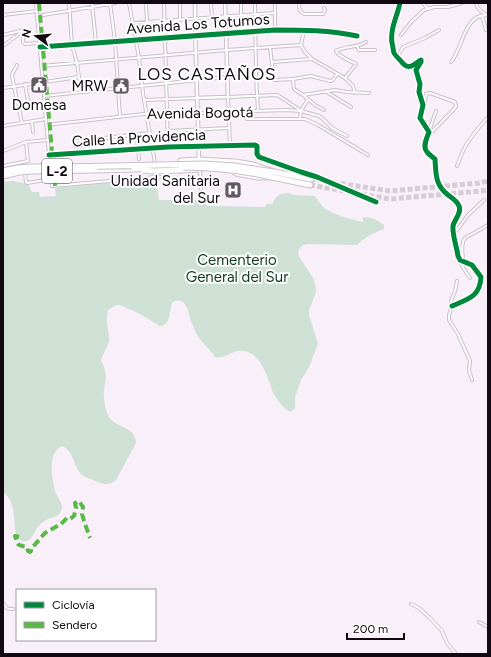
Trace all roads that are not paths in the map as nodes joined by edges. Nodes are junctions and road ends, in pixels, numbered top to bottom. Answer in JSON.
{"nodes":[{"id":1,"x":36,"y":3,"type":"edge"},
{"id":2,"x":69,"y":3,"type":"edge"},
{"id":3,"x":92,"y":3,"type":"edge"},
{"id":4,"x":111,"y":3,"type":"edge"},
{"id":5,"x":116,"y":3,"type":"edge"},
{"id":6,"x":130,"y":3,"type":"edge"},
{"id":7,"x":146,"y":3,"type":"edge"},
{"id":8,"x":164,"y":3,"type":"edge"},
{"id":9,"x":180,"y":3,"type":"edge"},
{"id":10,"x":195,"y":3,"type":"edge"},
{"id":11,"x":212,"y":3,"type":"edge"},
{"id":12,"x":226,"y":3,"type":"edge"},
{"id":13,"x":241,"y":3,"type":"edge"},
{"id":14,"x":255,"y":3,"type":"edge"},
{"id":15,"x":275,"y":3,"type":"edge"},
{"id":16,"x":300,"y":3,"type":"edge"},
{"id":17,"x":400,"y":3,"type":"edge"},
{"id":18,"x":424,"y":3,"type":"edge"},
{"id":19,"x":462,"y":3,"type":"edge"},
{"id":20,"x":476,"y":3,"type":"edge"},
{"id":21,"x":93,"y":7,"type":"junction"},
{"id":22,"x":324,"y":8,"type":"dead end"},
{"id":23,"x":428,"y":9,"type":"junction"},
{"id":24,"x":37,"y":11,"type":"junction"},
{"id":25,"x":70,"y":12,"type":"junction"},
{"id":26,"x":275,"y":13,"type":"junction"},
{"id":27,"x":255,"y":14,"type":"junction"},
{"id":28,"x":3,"y":15,"type":"edge"},
{"id":29,"x":241,"y":15,"type":"junction"},
{"id":30,"x":487,"y":15,"type":"edge"},
{"id":31,"x":37,"y":16,"type":"junction"},
{"id":32,"x":226,"y":16,"type":"junction"},
{"id":33,"x":482,"y":16,"type":"junction"},
{"id":34,"x":212,"y":17,"type":"junction"},
{"id":35,"x":180,"y":19,"type":"junction"},
{"id":36,"x":195,"y":19,"type":"junction"},
{"id":37,"x":164,"y":20,"type":"junction"},
{"id":38,"x":147,"y":22,"type":"junction"},
{"id":39,"x":132,"y":23,"type":"junction"},
{"id":40,"x":24,"y":30,"type":"junction"},
{"id":41,"x":275,"y":30,"type":"junction"},
{"id":42,"x":304,"y":30,"type":"junction"},
{"id":43,"x":439,"y":30,"type":"dead end"},
{"id":44,"x":486,"y":30,"type":"dead end"},
{"id":45,"x":256,"y":31,"type":"junction"},
{"id":46,"x":226,"y":33,"type":"junction"},
{"id":47,"x":3,"y":35,"type":"edge"},
{"id":48,"x":195,"y":35,"type":"junction"},
{"id":49,"x":401,"y":35,"type":"dead end"},
{"id":50,"x":357,"y":36,"type":"dead end"},
{"id":51,"x":165,"y":38,"type":"junction"},
{"id":52,"x":135,"y":40,"type":"junction"},
{"id":53,"x":115,"y":41,"type":"junction"},
{"id":54,"x":366,"y":42,"type":"dead end"},
{"id":55,"x":39,"y":43,"type":"junction"},
{"id":56,"x":96,"y":43,"type":"junction"},
{"id":57,"x":72,"y":45,"type":"junction"},
{"id":58,"x":301,"y":45,"type":"junction"},
{"id":59,"x":3,"y":46,"type":"edge"},
{"id":60,"x":357,"y":46,"type":"junction"},
{"id":61,"x":40,"y":47,"type":"junction"},
{"id":62,"x":270,"y":47,"type":"junction"},
{"id":63,"x":255,"y":48,"type":"junction"},
{"id":64,"x":227,"y":50,"type":"junction"},
{"id":65,"x":375,"y":50,"type":"dead end"},
{"id":66,"x":195,"y":54,"type":"junction"},
{"id":67,"x":166,"y":56,"type":"junction"},
{"id":68,"x":397,"y":57,"type":"junction"},
{"id":69,"x":139,"y":58,"type":"junction"},
{"id":70,"x":312,"y":59,"type":"junction"},
{"id":71,"x":116,"y":60,"type":"junction"},
{"id":72,"x":272,"y":62,"type":"junction"},
{"id":73,"x":450,"y":62,"type":"dead end"},
{"id":74,"x":77,"y":63,"type":"junction"},
{"id":75,"x":17,"y":65,"type":"dead end"},
{"id":76,"x":41,"y":66,"type":"junction"},
{"id":77,"x":338,"y":74,"type":"junction"},
{"id":78,"x":256,"y":76,"type":"junction"},
{"id":79,"x":79,"y":77,"type":"junction"},
{"id":80,"x":227,"y":77,"type":"junction"},
{"id":81,"x":345,"y":78,"type":"junction"},
{"id":82,"x":293,"y":79,"type":"junction"},
{"id":83,"x":196,"y":80,"type":"junction"},
{"id":84,"x":42,"y":82,"type":"junction"},
{"id":85,"x":166,"y":83,"type":"junction"},
{"id":86,"x":25,"y":84,"type":"junction"},
{"id":87,"x":14,"y":86,"type":"junction"},
{"id":88,"x":142,"y":86,"type":"junction"},
{"id":89,"x":3,"y":88,"type":"edge"},
{"id":90,"x":118,"y":89,"type":"junction"},
{"id":91,"x":81,"y":92,"type":"junction"},
{"id":92,"x":325,"y":92,"type":"junction"},
{"id":93,"x":355,"y":93,"type":"junction"},
{"id":94,"x":369,"y":93,"type":"dead end"},
{"id":95,"x":303,"y":95,"type":"junction"},
{"id":96,"x":44,"y":96,"type":"junction"},
{"id":97,"x":257,"y":96,"type":"junction"},
{"id":98,"x":228,"y":97,"type":"junction"},
{"id":99,"x":197,"y":98,"type":"junction"},
{"id":100,"x":308,"y":99,"type":"junction"},
{"id":101,"x":144,"y":100,"type":"junction"},
{"id":102,"x":167,"y":100,"type":"junction"},
{"id":103,"x":28,"y":101,"type":"dead end"},
{"id":104,"x":423,"y":104,"type":"junction"},
{"id":105,"x":351,"y":107,"type":"dead end"},
{"id":106,"x":324,"y":110,"type":"dead end"},
{"id":107,"x":301,"y":111,"type":"junction"},
{"id":108,"x":436,"y":111,"type":"dead end"},
{"id":109,"x":228,"y":112,"type":"junction"},
{"id":110,"x":258,"y":112,"type":"junction"},
{"id":111,"x":198,"y":113,"type":"junction"},
{"id":112,"x":147,"y":114,"type":"junction"},
{"id":113,"x":167,"y":114,"type":"junction"},
{"id":114,"x":120,"y":116,"type":"junction"},
{"id":115,"x":488,"y":116,"type":"edge"},
{"id":116,"x":300,"y":118,"type":"junction"},
{"id":117,"x":46,"y":119,"type":"junction"},
{"id":118,"x":247,"y":119,"type":"dead end"},
{"id":119,"x":32,"y":122,"type":"junction"},
{"id":120,"x":22,"y":123,"type":"junction"},
{"id":121,"x":46,"y":125,"type":"junction"},
{"id":122,"x":3,"y":126,"type":"edge"},
{"id":123,"x":229,"y":128,"type":"junction"},
{"id":124,"x":198,"y":130,"type":"junction"},
{"id":125,"x":168,"y":131,"type":"junction"},
{"id":126,"x":33,"y":132,"type":"dead end"},
{"id":127,"x":429,"y":132,"type":"junction"},
{"id":128,"x":150,"y":133,"type":"junction"},
{"id":129,"x":137,"y":134,"type":"junction"},
{"id":130,"x":347,"y":136,"type":"dead end"},
{"id":131,"x":428,"y":137,"type":"junction"},
{"id":132,"x":48,"y":140,"type":"junction"},
{"id":133,"x":26,"y":142,"type":"junction"},
{"id":134,"x":230,"y":146,"type":"junction"},
{"id":135,"x":168,"y":147,"type":"junction"},
{"id":136,"x":199,"y":147,"type":"junction"},
{"id":137,"x":153,"y":148,"type":"junction"},
{"id":138,"x":138,"y":150,"type":"junction"},
{"id":139,"x":3,"y":151,"type":"edge"},
{"id":140,"x":77,"y":153,"type":"junction"},
{"id":141,"x":49,"y":155,"type":"junction"},
{"id":142,"x":368,"y":155,"type":"dead end"},
{"id":143,"x":139,"y":160,"type":"dead end"},
{"id":144,"x":199,"y":160,"type":"junction"},
{"id":145,"x":24,"y":162,"type":"junction"},
{"id":146,"x":142,"y":165,"type":"junction"},
{"id":147,"x":3,"y":166,"type":"edge"},
{"id":148,"x":457,"y":166,"type":"dead end"},
{"id":149,"x":134,"y":169,"type":"junction"},
{"id":150,"x":200,"y":169,"type":"junction"},
{"id":151,"x":19,"y":170,"type":"junction"},
{"id":152,"x":3,"y":171,"type":"edge"},
{"id":153,"x":273,"y":175,"type":"junction"},
{"id":154,"x":3,"y":176,"type":"edge"},
{"id":155,"x":157,"y":176,"type":"junction"},
{"id":156,"x":283,"y":177,"type":"junction"},
{"id":157,"x":52,"y":179,"type":"junction"},
{"id":158,"x":311,"y":179,"type":"tunnel mouth"},
{"id":159,"x":201,"y":180,"type":"junction"},
{"id":160,"x":310,"y":185,"type":"tunnel mouth"},
{"id":161,"x":201,"y":192,"type":"dead end"},
{"id":162,"x":484,"y":200,"type":"dead end"},
{"id":163,"x":376,"y":202,"type":"dead end"},
{"id":164,"x":488,"y":225,"type":"edge"},
{"id":165,"x":454,"y":234,"type":"junction"},
{"id":166,"x":460,"y":260,"type":"junction"},
{"id":167,"x":464,"y":261,"type":"junction"},
{"id":168,"x":470,"y":278,"type":"dead end"},
{"id":169,"x":457,"y":281,"type":"dead end"},
{"id":170,"x":452,"y":306,"type":"junction"},
{"id":171,"x":472,"y":380,"type":"dead end"},
{"id":172,"x":3,"y":603,"type":"edge"},
{"id":173,"x":411,"y":604,"type":"dead end"},
{"id":174,"x":13,"y":609,"type":"dead end"},
{"id":175,"x":479,"y":622,"type":"dead end"},
{"id":176,"x":488,"y":627,"type":"edge"},
{"id":177,"x":456,"y":654,"type":"edge"}],
"edges":[{"from":1,"to":24,"type":"street"},
{"from":2,"to":25,"type":"street"},
{"from":3,"to":21,"type":"street"},
{"from":4,"to":5,"type":"street"},
{"from":4,"to":21,"type":"street"},
{"from":4,"to":53,"type":"street"},
{"from":6,"to":39,"type":"street"},
{"from":7,"to":38,"type":"street"},
{"from":8,"to":37,"type":"street"},
{"from":9,"to":35,"type":"street"},
{"from":10,"to":36,"type":"street"},
{"from":11,"to":34,"type":"street"},
{"from":12,"to":32,"type":"street"},
{"from":13,"to":29,"type":"street"},
{"from":14,"to":27,"type":"street"},
{"from":15,"to":26,"type":"street"},
{"from":16,"to":22,"type":"street"},
{"from":17,"to":68,"type":"street"},
{"from":18,"to":23,"type":"street"},
{"from":19,"to":23,"type":"street"},
{"from":20,"to":30,"type":"street"},
{"from":21,"to":25,"type":"street"},
{"from":21,"to":56,"type":"street"},
{"from":23,"to":49,"type":"street"},
{"from":24,"to":28,"type":"street"},
{"from":24,"to":31,"type":"street"},
{"from":25,"to":31,"type":"street"},
{"from":25,"to":57,"type":"street"},
{"from":26,"to":27,"type":"street"},
{"from":26,"to":41,"type":"street"},
{"from":27,"to":29,"type":"street"},
{"from":27,"to":45,"type":"street"},
{"from":29,"to":32,"type":"street"},
{"from":30,"to":33,"type":"street"},
{"from":31,"to":55,"type":"street"},
{"from":32,"to":34,"type":"street"},
{"from":32,"to":46,"type":"street"},
{"from":33,"to":44,"type":"street"},
{"from":33,"to":73,"type":"street"},
{"from":34,"to":36,"type":"street"},
{"from":35,"to":36,"type":"street"},
{"from":35,"to":37,"type":"street"},
{"from":36,"to":48,"type":"street"},
{"from":37,"to":38,"type":"street"},
{"from":37,"to":51,"type":"street"},
{"from":38,"to":39,"type":"street"},
{"from":39,"to":52,"type":"street"},
{"from":40,"to":47,"type":"street"},
{"from":40,"to":55,"type":"street"},
{"from":40,"to":59,"type":"street"},
{"from":41,"to":42,"type":"street","name":"Avenida Los Totumos"},
{"from":41,"to":45,"type":"street","name":"Avenida Los Totumos"},
{"from":42,"to":50,"type":"street","name":"Avenida Los Totumos"},
{"from":42,"to":58,"type":"street"},
{"from":43,"to":68,"type":"street"},
{"from":45,"to":46,"type":"street","name":"Avenida Los Totumos"},
{"from":45,"to":63,"type":"street"},
{"from":46,"to":48,"type":"street","name":"Avenida Los Totumos"},
{"from":46,"to":64,"type":"street"},
{"from":48,"to":51,"type":"street","name":"Avenida Los Totumos"},
{"from":48,"to":66,"type":"street"},
{"from":51,"to":52,"type":"street","name":"Avenida Los Totumos"},
{"from":51,"to":67,"type":"street"},
{"from":52,"to":53,"type":"street","name":"Avenida Los Totumos"},
{"from":52,"to":69,"type":"street"},
{"from":53,"to":56,"type":"street","name":"Avenida Los Totumos"},
{"from":53,"to":71,"type":"street"},
{"from":54,"to":60,"type":"street"},
{"from":55,"to":61,"type":"street"},
{"from":56,"to":57,"type":"street","name":"Avenida Los Totumos"},
{"from":57,"to":61,"type":"street","name":"Avenida Los Totumos"},
{"from":57,"to":74,"type":"street"},
{"from":58,"to":62,"type":"street"},
{"from":58,"to":70,"type":"street"},
{"from":60,"to":65,"type":"street"},
{"from":60,"to":81,"type":"street"},
{"from":61,"to":76,"type":"street"},
{"from":62,"to":63,"type":"street"},
{"from":62,"to":72,"type":"street"},
{"from":63,"to":64,"type":"street"},
{"from":63,"to":78,"type":"street"},
{"from":64,"to":66,"type":"street"},
{"from":64,"to":80,"type":"street"},
{"from":66,"to":67,"type":"street"},
{"from":66,"to":83,"type":"street"},
{"from":67,"to":69,"type":"street"},
{"from":67,"to":85,"type":"street"},
{"from":68,"to":104,"type":"street"},
{"from":69,"to":71,"type":"street"},
{"from":69,"to":88,"type":"street"},
{"from":70,"to":72,"type":"street"},
{"from":70,"to":77,"type":"street"},
{"from":71,"to":74,"type":"street"},
{"from":71,"to":90,"type":"street"},
{"from":72,"to":82,"type":"street"},
{"from":74,"to":76,"type":"street"},
{"from":74,"to":79,"type":"street"},
{"from":75,"to":87,"type":"street"},
{"from":76,"to":84,"type":"street"},
{"from":77,"to":81,"type":"street"},
{"from":77,"to":82,"type":"street"},
{"from":78,"to":80,"type":"street"},
{"from":78,"to":97,"type":"street"},
{"from":79,"to":84,"type":"street"},
{"from":79,"to":91,"type":"street"},
{"from":80,"to":83,"type":"street"},
{"from":80,"to":98,"type":"street"},
{"from":81,"to":93,"type":"street"},
{"from":82,"to":95,"type":"street"},
{"from":83,"to":85,"type":"street"},
{"from":83,"to":99,"type":"street"},
{"from":84,"to":86,"type":"street"},
{"from":84,"to":96,"type":"street"},
{"from":85,"to":88,"type":"street"},
{"from":85,"to":102,"type":"street"},
{"from":86,"to":87,"type":"street"},
{"from":86,"to":103,"type":"street"},
{"from":87,"to":89,"type":"street"},
{"from":87,"to":120,"type":"street"},
{"from":88,"to":90,"type":"street"},
{"from":88,"to":101,"type":"street"},
{"from":90,"to":91,"type":"street"},
{"from":90,"to":114,"type":"street"},
{"from":91,"to":96,"type":"street"},
{"from":92,"to":93,"type":"street"},
{"from":92,"to":95,"type":"street"},
{"from":92,"to":105,"type":"street"},
{"from":93,"to":94,"type":"street"},
{"from":95,"to":100,"type":"street"},
{"from":96,"to":117,"type":"street"},
{"from":97,"to":98,"type":"street"},
{"from":97,"to":107,"type":"street"},
{"from":97,"to":110,"type":"street"},
{"from":98,"to":99,"type":"street"},
{"from":98,"to":109,"type":"street"},
{"from":99,"to":102,"type":"street"},
{"from":99,"to":111,"type":"street"},
{"from":100,"to":106,"type":"street"},
{"from":100,"to":107,"type":"street"},
{"from":101,"to":102,"type":"street"},
{"from":101,"to":112,"type":"street"},
{"from":102,"to":113,"type":"street"},
{"from":104,"to":127,"type":"street"},
{"from":104,"to":131,"type":"street"},
{"from":107,"to":110,"type":"street","name":"Avenida Bogotá"},
{"from":107,"to":116,"type":"street"},
{"from":107,"to":130,"type":"street","name":"Avenida Bogotá"},
{"from":108,"to":127,"type":"street"},
{"from":109,"to":110,"type":"street","name":"Avenida Bogotá"},
{"from":109,"to":111,"type":"street","name":"Avenida Bogotá"},
{"from":109,"to":123,"type":"street"},
{"from":111,"to":113,"type":"street","name":"Avenida Bogotá"},
{"from":111,"to":124,"type":"street"},
{"from":112,"to":113,"type":"street","name":"Avenida Bogotá"},
{"from":112,"to":114,"type":"street","name":"Avenida Bogotá"},
{"from":112,"to":128,"type":"street"},
{"from":113,"to":125,"type":"street"},
{"from":114,"to":121,"type":"street","name":"Avenida Bogotá"},
{"from":115,"to":148,"type":"street"},
{"from":116,"to":118,"type":"street"},
{"from":116,"to":142,"type":"street"},
{"from":117,"to":119,"type":"street"},
{"from":117,"to":121,"type":"street"},
{"from":119,"to":120,"type":"street"},
{"from":119,"to":126,"type":"street"},
{"from":120,"to":122,"type":"street"},
{"from":121,"to":132,"type":"street"},
{"from":123,"to":124,"type":"street"},
{"from":123,"to":134,"type":"street"},
{"from":124,"to":125,"type":"street"},
{"from":124,"to":136,"type":"street"},
{"from":125,"to":135,"type":"street"},
{"from":127,"to":131,"type":"street"},
{"from":128,"to":129,"type":"street"},
{"from":128,"to":137,"type":"street"},
{"from":129,"to":138,"type":"street"},
{"from":129,"to":140,"type":"street"},
{"from":131,"to":165,"type":"street"},
{"from":132,"to":133,"type":"street"},
{"from":132,"to":141,"type":"street"},
{"from":133,"to":139,"type":"street"},
{"from":133,"to":145,"type":"street"},
{"from":134,"to":136,"type":"street","name":"Calle La Providencia"},
{"from":134,"to":163,"type":"street","name":"Calle La Providencia"},
{"from":135,"to":136,"type":"street","name":"Calle La Providencia"},
{"from":135,"to":137,"type":"street","name":"Calle La Providencia"},
{"from":136,"to":144,"type":"street"},
{"from":137,"to":138,"type":"street","name":"Calle La Providencia"},
{"from":137,"to":155,"type":"street"},
{"from":138,"to":140,"type":"street","name":"Calle La Providencia"},
{"from":138,"to":143,"type":"street"},
{"from":140,"to":141,"type":"street","name":"Calle La Providencia"},
{"from":141,"to":157,"type":"street"},
{"from":144,"to":146,"type":"highway","bridge":true},
{"from":144,"to":150,"type":"street"},
{"from":144,"to":153,"type":"highway","bridge":true},
{"from":145,"to":147,"type":"street"},
{"from":145,"to":157,"type":"street"},
{"from":146,"to":151,"type":"highway","number":"L-2","bridge":true},
{"from":146,"to":153,"type":"highway","number":"L-2","bridge":true},
{"from":149,"to":150,"type":"highway","bridge":true},
{"from":149,"to":151,"type":"highway","number":"L-2","bridge":true},
{"from":149,"to":153,"type":"highway","number":"L-2","bridge":true},
{"from":150,"to":153,"type":"highway","bridge":true},
{"from":150,"to":159,"type":"street"},
{"from":151,"to":152,"type":"highway","number":"L-2"},
{"from":151,"to":154,"type":"highway","number":"L-2"},
{"from":153,"to":156,"type":"highway","number":"L-2"},
{"from":155,"to":157,"type":"street"},
{"from":155,"to":159,"type":"street"},
{"from":156,"to":158,"type":"highway","number":"L-2"},
{"from":156,"to":160,"type":"highway","number":"L-2"},
{"from":159,"to":161,"type":"street"},
{"from":162,"to":165,"type":"street"},
{"from":164,"to":167,"type":"street"},
{"from":165,"to":166,"type":"street"},
{"from":166,"to":167,"type":"street"},
{"from":166,"to":168,"type":"street"},
{"from":167,"to":170,"type":"street"},
{"from":169,"to":170,"type":"street"},
{"from":170,"to":171,"type":"street"},
{"from":172,"to":174,"type":"street"},
{"from":173,"to":177,"type":"street"},
{"from":175,"to":176,"type":"street"}]}
